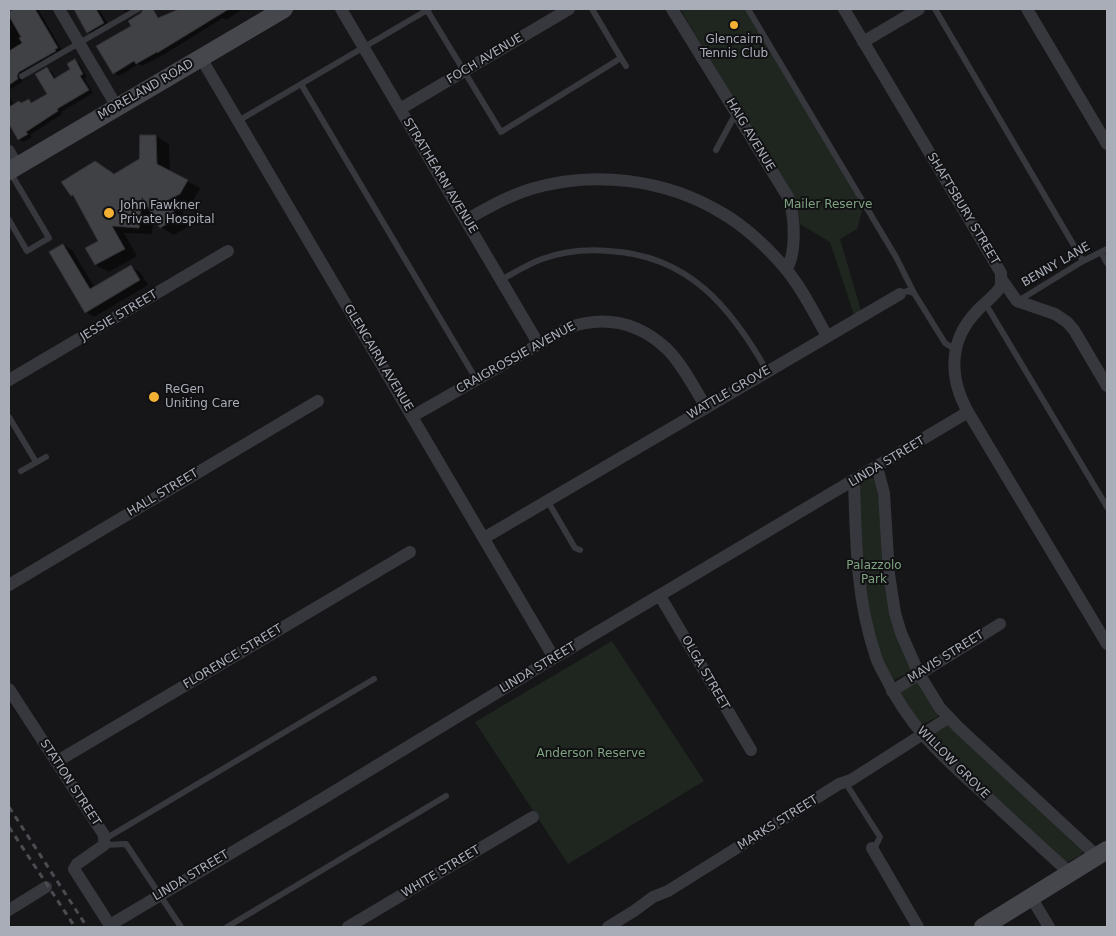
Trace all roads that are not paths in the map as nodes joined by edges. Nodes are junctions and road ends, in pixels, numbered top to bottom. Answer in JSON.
{"nodes":[{"id":1,"x":59,"y":9,"type":"edge"},
{"id":2,"x":138,"y":9,"type":"edge"},
{"id":3,"x":284,"y":9,"type":"edge"},
{"id":4,"x":341,"y":9,"type":"edge"},
{"id":5,"x":428,"y":9,"type":"edge"},
{"id":6,"x":569,"y":9,"type":"edge"},
{"id":7,"x":592,"y":9,"type":"edge"},
{"id":8,"x":672,"y":9,"type":"edge"},
{"id":9,"x":748,"y":9,"type":"edge"},
{"id":10,"x":844,"y":9,"type":"edge"},
{"id":11,"x":919,"y":9,"type":"edge"},
{"id":12,"x":935,"y":9,"type":"edge"},
{"id":13,"x":1027,"y":9,"type":"edge"},
{"id":14,"x":863,"y":42,"type":"junction"},
{"id":15,"x":79,"y":43,"type":"junction"},
{"id":16,"x":365,"y":48,"type":"junction"},
{"id":17,"x":201,"y":58,"type":"junction"},
{"id":18,"x":621,"y":58,"type":"junction"},
{"id":19,"x":626,"y":66,"type":"dead end"},
{"id":20,"x":463,"y":72,"type":"junction"},
{"id":21,"x":22,"y":76,"type":"dead end"},
{"id":22,"x":301,"y":84,"type":"junction"},
{"id":23,"x":117,"y":107,"type":"junction"},
{"id":24,"x":400,"y":109,"type":"junction"},
{"id":25,"x":736,"y":112,"type":"junction"},
{"id":26,"x":238,"y":121,"type":"junction"},
{"id":27,"x":1107,"y":144,"type":"edge"},
{"id":28,"x":716,"y":150,"type":"dead end"},
{"id":29,"x":11,"y":165,"type":"edge"},
{"id":30,"x":9,"y":220,"type":"edge"},
{"id":31,"x":466,"y":220,"type":"junction"},
{"id":32,"x":1104,"y":250,"type":"edge"},
{"id":33,"x":228,"y":251,"type":"dead end"},
{"id":34,"x":1083,"y":261,"type":"junction"},
{"id":35,"x":1107,"y":263,"type":"edge"},
{"id":36,"x":786,"y":270,"type":"junction"},
{"id":37,"x":501,"y":280,"type":"junction"},
{"id":38,"x":1002,"y":280,"type":"junction"},
{"id":39,"x":914,"y":293,"type":"junction"},
{"id":40,"x":900,"y":294,"type":"joint"},
{"id":41,"x":1017,"y":301,"type":"junction"},
{"id":42,"x":985,"y":303,"type":"junction"},
{"id":43,"x":827,"y":336,"type":"junction"},
{"id":44,"x":538,"y":343,"type":"junction"},
{"id":45,"x":956,"y":350,"type":"junction"},
{"id":46,"x":767,"y":371,"type":"junction"},
{"id":47,"x":476,"y":379,"type":"junction"},
{"id":48,"x":9,"y":380,"type":"edge"},
{"id":49,"x":1107,"y":386,"type":"edge"},
{"id":50,"x":318,"y":401,"type":"dead end"},
{"id":51,"x":706,"y":407,"type":"junction"},
{"id":52,"x":968,"y":412,"type":"junction"},
{"id":53,"x":413,"y":416,"type":"junction"},
{"id":54,"x":9,"y":417,"type":"edge"},
{"id":55,"x":46,"y":457,"type":"dead end"},
{"id":56,"x":36,"y":462,"type":"junction"},
{"id":57,"x":877,"y":467,"type":"junction"},
{"id":58,"x":21,"y":471,"type":"dead end"},
{"id":59,"x":854,"y":482,"type":"junction"},
{"id":60,"x":546,"y":500,"type":"junction"},
{"id":61,"x":1107,"y":508,"type":"edge"},
{"id":62,"x":484,"y":538,"type":"junction"},
{"id":63,"x":580,"y":550,"type":"dead end"},
{"id":64,"x":410,"y":552,"type":"dead end"},
{"id":65,"x":9,"y":585,"type":"edge"},
{"id":66,"x":660,"y":596,"type":"junction"},
{"id":67,"x":1000,"y":624,"type":"dead end"},
{"id":68,"x":1107,"y":644,"type":"edge"},
{"id":69,"x":554,"y":658,"type":"junction"},
{"id":70,"x":919,"y":674,"type":"junction"},
{"id":71,"x":374,"y":680,"type":"dead end"},
{"id":72,"x":9,"y":689,"type":"edge"},
{"id":73,"x":892,"y":691,"type":"junction"},
{"id":74,"x":948,"y":718,"type":"junction"},
{"id":75,"x":922,"y":735,"type":"junction"},
{"id":76,"x":751,"y":750,"type":"dead end"},
{"id":77,"x":56,"y":762,"type":"junction"},
{"id":78,"x":845,"y":782,"type":"junction"},
{"id":79,"x":446,"y":796,"type":"dead end"},
{"id":80,"x":533,"y":817,"type":"dead end"},
{"id":81,"x":104,"y":842,"type":"junction"},
{"id":82,"x":872,"y":849,"type":"joint"},
{"id":83,"x":1102,"y":853,"type":"edge"},
{"id":84,"x":1070,"y":873,"type":"junction"},
{"id":85,"x":46,"y":887,"type":"dead end"},
{"id":86,"x":159,"y":895,"type":"junction"},
{"id":87,"x":1031,"y":897,"type":"junction"},
{"id":88,"x":9,"y":910,"type":"edge"},
{"id":89,"x":110,"y":926,"type":"edge"},
{"id":90,"x":181,"y":927,"type":"edge"},
{"id":91,"x":228,"y":927,"type":"edge"},
{"id":92,"x":348,"y":927,"type":"edge"},
{"id":93,"x":608,"y":927,"type":"edge"},
{"id":94,"x":918,"y":927,"type":"edge"},
{"id":95,"x":983,"y":927,"type":"edge"},
{"id":96,"x":1049,"y":927,"type":"edge"}],
"edges":[{"from":1,"to":15,"type":"street"},
{"from":2,"to":15,"type":"lane"},
{"from":3,"to":17,"type":"main road","name":"MORELAND ROAD"},
{"from":4,"to":16,"type":"street","name":"STRATHEARN AVENUE"},
{"from":5,"to":16,"type":"lane"},
{"from":5,"to":20,"type":"lane"},
{"from":6,"to":20,"type":"street","name":"FOCH AVENUE"},
{"from":7,"to":18,"type":"lane"},
{"from":8,"to":25,"type":"street","name":"HAIG AVENUE"},
{"from":9,"to":39,"type":"lane"},
{"from":10,"to":14,"type":"street","name":"SHAFTSBURY STREET"},
{"from":11,"to":14,"type":"street"},
{"from":12,"to":34,"type":"lane"},
{"from":13,"to":27,"type":"street"},
{"from":14,"to":38,"type":"street","name":"SHAFTSBURY STREET"},
{"from":15,"to":21,"type":"lane"},
{"from":15,"to":23,"type":"street"},
{"from":16,"to":22,"type":"lane"},
{"from":16,"to":24,"type":"street","name":"STRATHEARN AVENUE"},
{"from":17,"to":23,"type":"main road","name":"MORELAND ROAD"},
{"from":17,"to":26,"type":"street","name":"GLENCAIRN AVENUE"},
{"from":18,"to":19,"type":"lane"},
{"from":18,"to":20,"type":"lane"},
{"from":20,"to":24,"type":"street","name":"FOCH AVENUE"},
{"from":22,"to":26,"type":"lane"},
{"from":22,"to":47,"type":"lane"},
{"from":23,"to":29,"type":"main road","name":"MORELAND ROAD"},
{"from":24,"to":31,"type":"street","name":"STRATHEARN AVENUE"},
{"from":25,"to":28,"type":"lane"},
{"from":25,"to":36,"type":"street","name":"HAIG AVENUE"},
{"from":26,"to":53,"type":"street","name":"GLENCAIRN AVENUE"},
{"from":29,"to":30,"type":"lane"},
{"from":31,"to":36,"type":"street"},
{"from":31,"to":37,"type":"street","name":"STRATHEARN AVENUE"},
{"from":32,"to":34,"type":"lane","name":"BENNY LANE"},
{"from":32,"to":35,"type":"lane"},
{"from":33,"to":48,"type":"street","name":"JESSIE STREET"},
{"from":34,"to":41,"type":"lane","name":"BENNY LANE"},
{"from":36,"to":43,"type":"street"},
{"from":37,"to":44,"type":"street","name":"STRATHEARN AVENUE"},
{"from":37,"to":46,"type":"lane"},
{"from":38,"to":41,"type":"street"},
{"from":38,"to":42,"type":"street","name":"SHAFTSBURY STREET"},
{"from":39,"to":40,"type":"lane","name":"WATTLE GROVE"},
{"from":39,"to":45,"type":"lane"},
{"from":40,"to":43,"type":"street","name":"WATTLE GROVE"},
{"from":41,"to":49,"type":"street"},
{"from":42,"to":45,"type":"street","name":"SHAFTSBURY STREET"},
{"from":42,"to":61,"type":"lane"},
{"from":43,"to":46,"type":"street","name":"WATTLE GROVE"},
{"from":44,"to":47,"type":"street","name":"CRAIGROSSIE AVENUE"},
{"from":44,"to":51,"type":"street","name":"CRAIGROSSIE AVENUE"},
{"from":45,"to":52,"type":"street","name":"SHAFTSBURY STREET"},
{"from":46,"to":51,"type":"street","name":"WATTLE GROVE"},
{"from":47,"to":53,"type":"street","name":"CRAIGROSSIE AVENUE"},
{"from":50,"to":65,"type":"street","name":"HALL STREET"},
{"from":51,"to":60,"type":"street","name":"WATTLE GROVE"},
{"from":52,"to":57,"type":"street","name":"LINDA STREET"},
{"from":52,"to":68,"type":"street","name":"SHAFTSBURY STREET"},
{"from":53,"to":62,"type":"street","name":"GLENCAIRN AVENUE"},
{"from":54,"to":56,"type":"lane"},
{"from":55,"to":56,"type":"lane"},
{"from":56,"to":58,"type":"lane"},
{"from":57,"to":59,"type":"street","name":"LINDA STREET"},
{"from":57,"to":70,"type":"street"},
{"from":59,"to":66,"type":"street","name":"LINDA STREET"},
{"from":59,"to":73,"type":"street","name":"WILLOW GROVE"},
{"from":60,"to":62,"type":"street","name":"WATTLE GROVE"},
{"from":60,"to":63,"type":"lane"},
{"from":62,"to":69,"type":"street","name":"GLENCAIRN AVENUE"},
{"from":64,"to":77,"type":"street","name":"FLORENCE STREET"},
{"from":66,"to":69,"type":"street","name":"LINDA STREET"},
{"from":66,"to":76,"type":"street","name":"OLGA STREET"},
{"from":67,"to":70,"type":"street","name":"MAVIS STREET"},
{"from":69,"to":86,"type":"street","name":"LINDA STREET"},
{"from":70,"to":73,"type":"street","name":"MAVIS STREET"},
{"from":70,"to":74,"type":"street"},
{"from":71,"to":81,"type":"lane"},
{"from":72,"to":77,"type":"street","name":"STATION STREET"},
{"from":73,"to":75,"type":"street","name":"WILLOW GROVE"},
{"from":74,"to":75,"type":"street","name":"MARKS STREET"},
{"from":74,"to":83,"type":"street"},
{"from":75,"to":78,"type":"street","name":"MARKS STREET"},
{"from":75,"to":84,"type":"street","name":"WILLOW GROVE"},
{"from":77,"to":81,"type":"street","name":"STATION STREET"},
{"from":78,"to":82,"type":"lane"},
{"from":78,"to":93,"type":"street","name":"MARKS STREET"},
{"from":79,"to":91,"type":"lane"},
{"from":80,"to":92,"type":"street","name":"WHITE STREET"},
{"from":81,"to":86,"type":"lane"},
{"from":81,"to":89,"type":"street"},
{"from":82,"to":94,"type":"street"},
{"from":83,"to":84,"type":"main road"},
{"from":84,"to":87,"type":"main road"},
{"from":85,"to":88,"type":"street"},
{"from":86,"to":89,"type":"street","name":"LINDA STREET"},
{"from":86,"to":90,"type":"lane"},
{"from":87,"to":95,"type":"main road"},
{"from":87,"to":96,"type":"street"}]}
